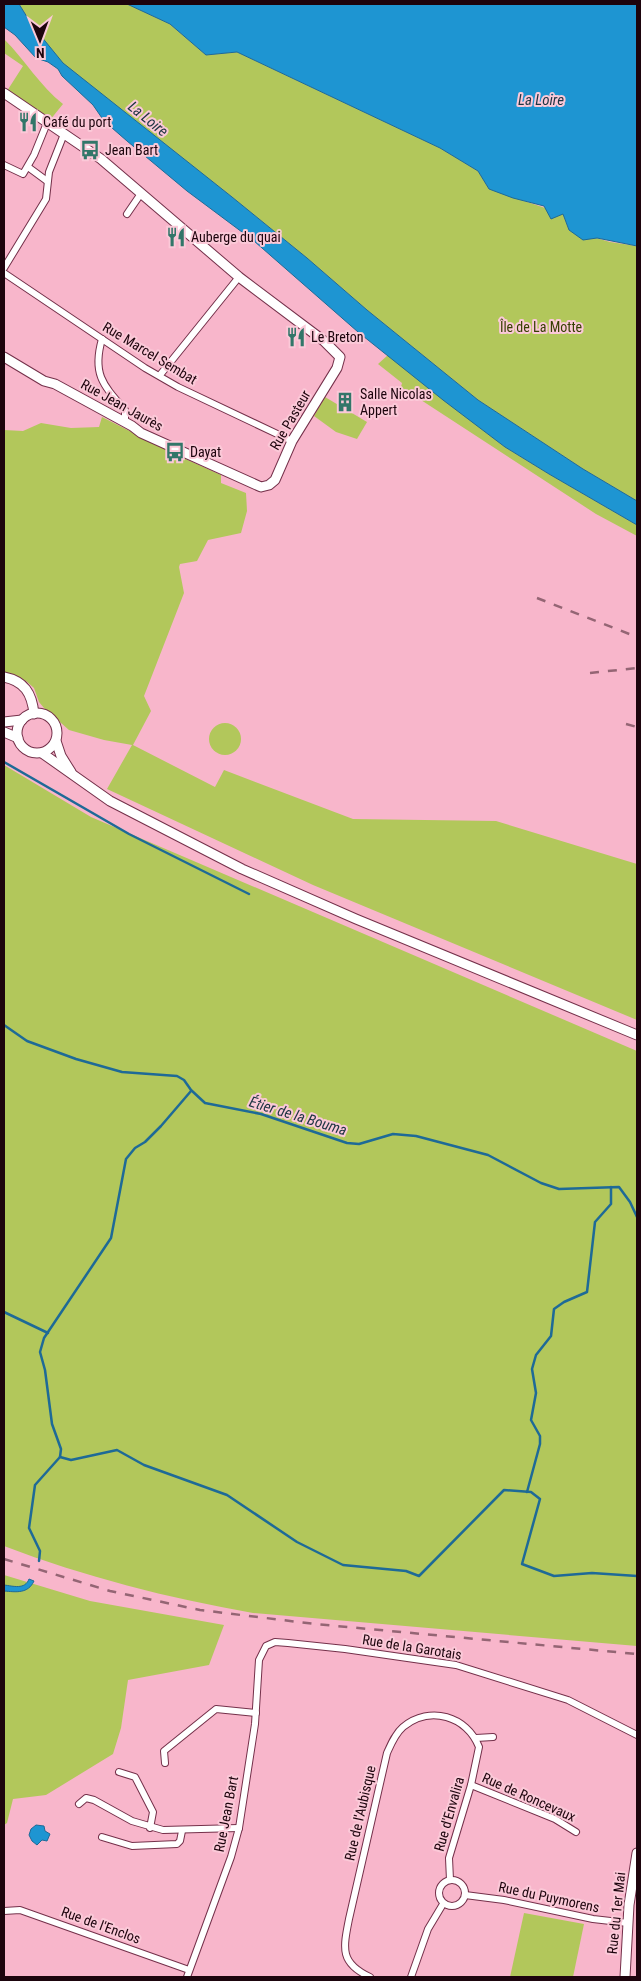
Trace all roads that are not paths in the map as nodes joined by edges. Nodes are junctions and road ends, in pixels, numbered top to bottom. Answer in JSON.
{"nodes":[{"id":1,"x":4,"y":93,"type":"edge"},
{"id":2,"x":47,"y":123,"type":"junction"},
{"id":3,"x":64,"y":134,"type":"junction"},
{"id":4,"x":4,"y":165,"type":"edge"},
{"id":5,"x":28,"y":167,"type":"junction"},
{"id":6,"x":47,"y":181,"type":"junction"},
{"id":7,"x":140,"y":195,"type":"junction"},
{"id":8,"x":127,"y":214,"type":"dead end"},
{"id":9,"x":4,"y":268,"type":"edge"},
{"id":10,"x":4,"y":273,"type":"edge"},
{"id":11,"x":238,"y":277,"type":"junction"},
{"id":12,"x":102,"y":339,"type":"junction"},
{"id":13,"x":4,"y":357,"type":"edge"},
{"id":14,"x":160,"y":375,"type":"junction"},
{"id":15,"x":125,"y":422,"type":"junction"},
{"id":16,"x":292,"y":440,"type":"junction"},
{"id":17,"x":257,"y":486,"type":"joint"},
{"id":18,"x":4,"y":677,"type":"edge"},
{"id":19,"x":34,"y":714,"type":"junction"},
{"id":20,"x":22,"y":720,"type":"junction"},
{"id":21,"x":4,"y":722,"type":"edge"},
{"id":22,"x":4,"y":732,"type":"edge"},
{"id":23,"x":18,"y":738,"type":"junction"},
{"id":24,"x":56,"y":741,"type":"junction"},
{"id":25,"x":42,"y":753,"type":"junction"},
{"id":26,"x":71,"y":773,"type":"junction"},
{"id":27,"x":637,"y":1035,"type":"edge"},
{"id":28,"x":259,"y":1680,"type":"joint"},
{"id":29,"x":256,"y":1713,"type":"junction"},
{"id":30,"x":637,"y":1735,"type":"edge"},
{"id":31,"x":493,"y":1737,"type":"dead end"},
{"id":32,"x":476,"y":1738,"type":"junction"},
{"id":33,"x":165,"y":1763,"type":"dead end"},
{"id":34,"x":119,"y":1772,"type":"dead end"},
{"id":35,"x":471,"y":1785,"type":"junction"},
{"id":36,"x":79,"y":1804,"type":"dead end"},
{"id":37,"x":150,"y":1828,"type":"junction"},
{"id":38,"x":238,"y":1828,"type":"junction"},
{"id":39,"x":182,"y":1831,"type":"junction"},
{"id":40,"x":576,"y":1832,"type":"dead end"},
{"id":41,"x":102,"y":1837,"type":"dead end"},
{"id":42,"x":637,"y":1853,"type":"edge"},
{"id":43,"x":450,"y":1880,"type":"junction"},
{"id":44,"x":465,"y":1894,"type":"junction"},
{"id":45,"x":444,"y":1904,"type":"junction"},
{"id":46,"x":4,"y":1911,"type":"edge"},
{"id":47,"x":628,"y":1923,"type":"junction"},
{"id":48,"x":188,"y":1974,"type":"edge"},
{"id":49,"x":370,"y":1977,"type":"edge"},
{"id":50,"x":410,"y":1977,"type":"edge"},
{"id":51,"x":625,"y":1977,"type":"edge"}],
"edges":[{"from":1,"to":2,"type":"street"},
{"from":2,"to":3,"type":"street"},
{"from":2,"to":5,"type":"street"},
{"from":3,"to":6,"type":"street"},
{"from":3,"to":7,"type":"street"},
{"from":4,"to":5,"type":"street"},
{"from":5,"to":6,"type":"street"},
{"from":6,"to":9,"type":"street"},
{"from":7,"to":8,"type":"street"},
{"from":7,"to":11,"type":"street"},
{"from":10,"to":12,"type":"street","name":"Rue Marcel Sembat"},
{"from":11,"to":14,"type":"street"},
{"from":11,"to":16,"type":"street","name":"Rue Pasteur"},
{"from":12,"to":14,"type":"street","name":"Rue Marcel Sembat"},
{"from":12,"to":15,"type":"street"},
{"from":13,"to":15,"type":"street","name":"Rue Jean Jaurès"},
{"from":14,"to":16,"type":"street","name":"Rue Marcel Sembat"},
{"from":15,"to":17,"type":"street","name":"Rue Jean Jaurès"},
{"from":16,"to":17,"type":"street","name":"Rue Pasteur"},
{"from":18,"to":19,"type":"street"},
{"from":19,"to":20,"type":"street"},
{"from":19,"to":24,"type":"street"},
{"from":20,"to":21,"type":"street"},
{"from":20,"to":23,"type":"street"},
{"from":22,"to":23,"type":"street"},
{"from":23,"to":25,"type":"street"},
{"from":24,"to":25,"type":"street"},
{"from":24,"to":26,"type":"street"},
{"from":25,"to":26,"type":"street"},
{"from":26,"to":27,"type":"street"},
{"from":28,"to":29,"type":"street","name":"Rue Jean Bart"},
{"from":28,"to":30,"type":"street","name":"Rue de la Garotais"},
{"from":29,"to":33,"type":"street"},
{"from":29,"to":38,"type":"street","name":"Rue Jean Bart"},
{"from":31,"to":32,"type":"street"},
{"from":32,"to":35,"type":"street","name":"Rue d'Envalira"},
{"from":32,"to":49,"type":"street","name":"Rue de l'Aubisque"},
{"from":34,"to":37,"type":"street"},
{"from":35,"to":40,"type":"street","name":"Rue de Roncevaux"},
{"from":35,"to":43,"type":"street","name":"Rue d'Envalira"},
{"from":36,"to":37,"type":"street"},
{"from":37,"to":39,"type":"street"},
{"from":38,"to":39,"type":"street"},
{"from":38,"to":48,"type":"street","name":"Rue Jean Bart"},
{"from":39,"to":41,"type":"street"},
{"from":42,"to":47,"type":"street","name":"Rue du 1er Mai"},
{"from":43,"to":44,"type":"street"},
{"from":43,"to":45,"type":"street"},
{"from":44,"to":45,"type":"street"},
{"from":44,"to":47,"type":"street","name":"Rue du Puymorens"},
{"from":45,"to":50,"type":"street"},
{"from":46,"to":48,"type":"street","name":"Rue de l'Enclos"},
{"from":47,"to":51,"type":"street","name":"Rue du 1er Mai"}]}
